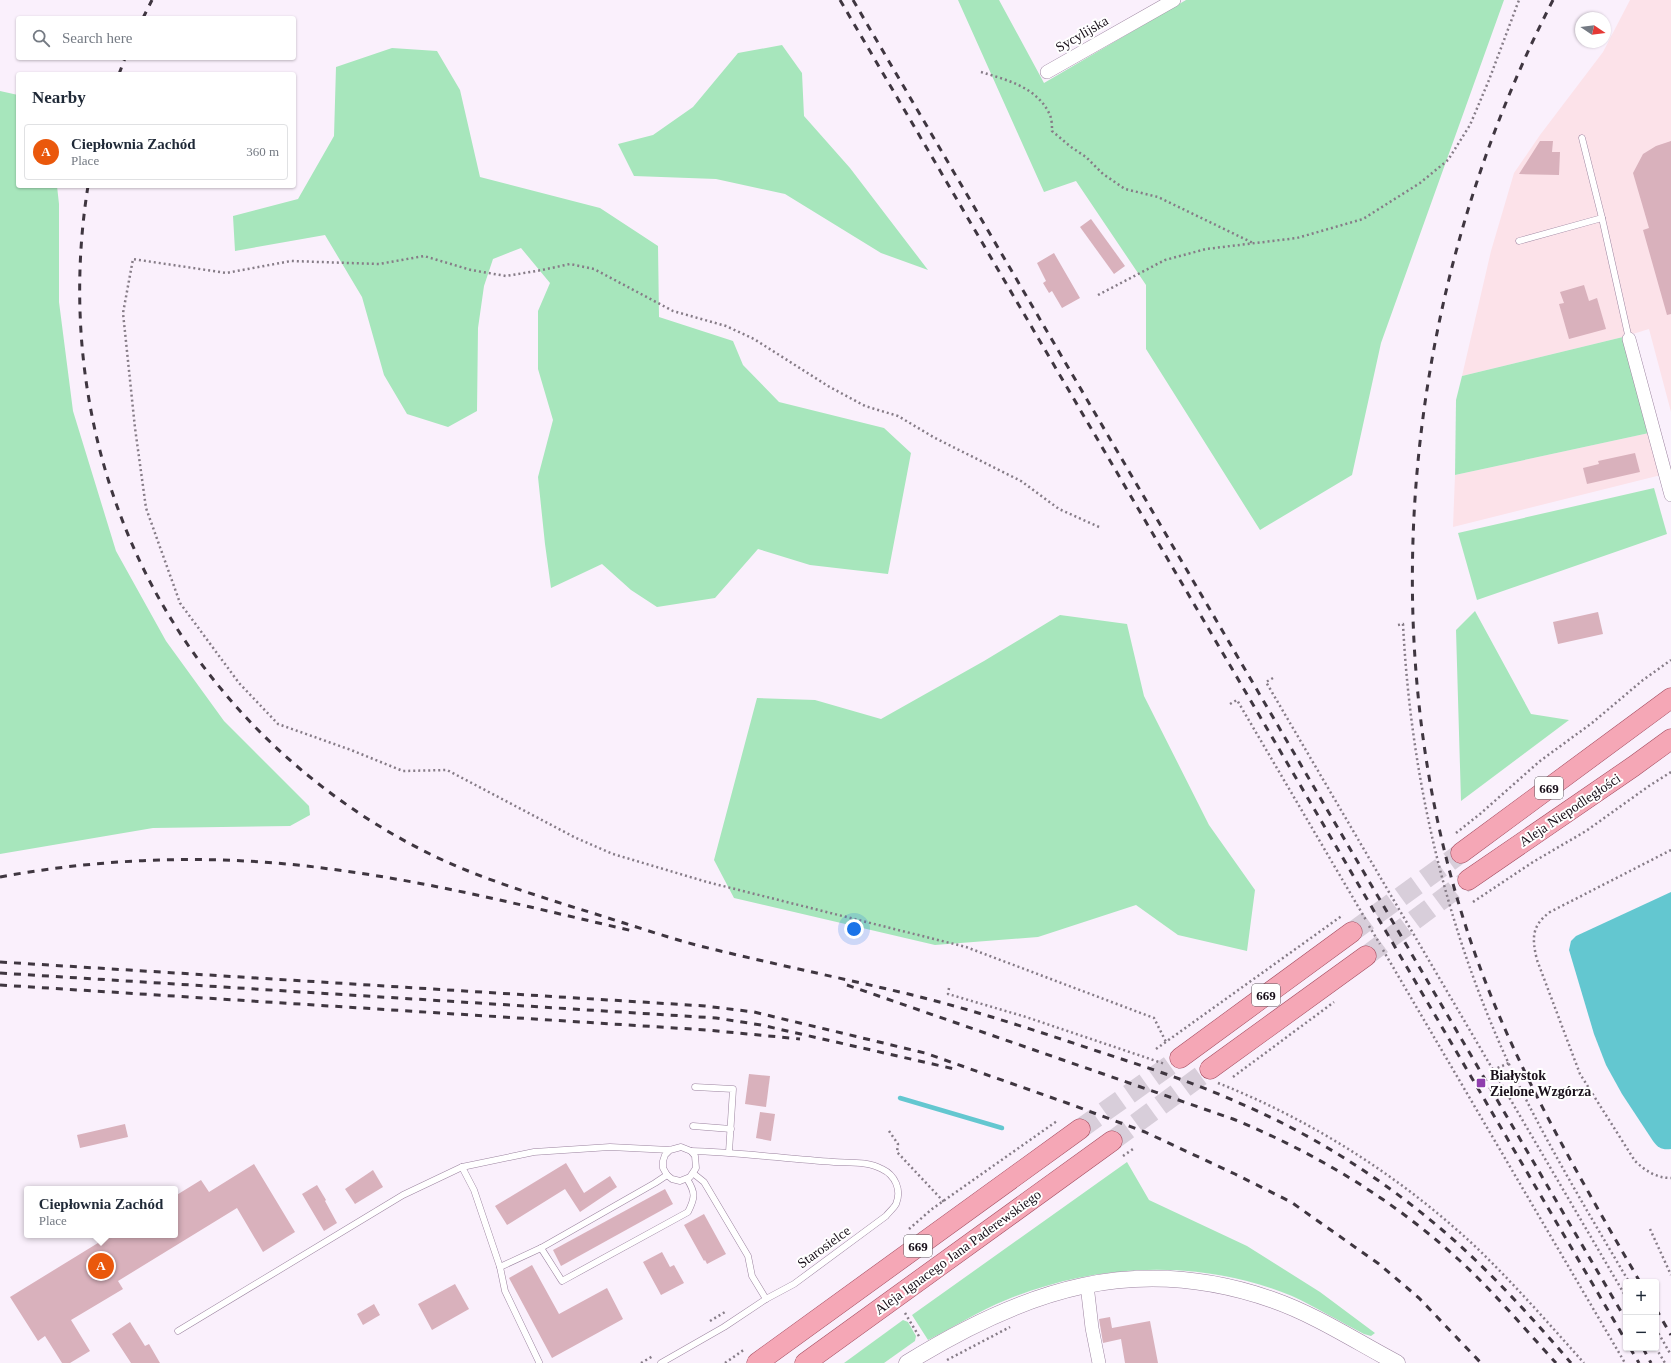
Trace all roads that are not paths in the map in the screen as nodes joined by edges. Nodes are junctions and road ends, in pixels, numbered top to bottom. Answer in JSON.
{"nodes":[{"id":1,"x":1174,"y":0,"type":"edge"},
{"id":2,"x":1047,"y":72,"type":"dead end"},
{"id":3,"x":1582,"y":138,"type":"dead end"},
{"id":4,"x":1602,"y":218,"type":"junction"},
{"id":5,"x":1519,"y":241,"type":"dead end"},
{"id":6,"x":1629,"y":339,"type":"joint"},
{"id":7,"x":1671,"y":495,"type":"edge"},
{"id":8,"x":1671,"y":690,"type":"edge"},
{"id":9,"x":1671,"y":698,"type":"edge"},
{"id":10,"x":1637,"y":723,"type":"junction"},
{"id":11,"x":1671,"y":739,"type":"edge"},
{"id":12,"x":1671,"y":747,"type":"edge"},
{"id":13,"x":1634,"y":766,"type":"junction"},
{"id":14,"x":1461,"y":853,"type":"tunnel mouth"},
{"id":15,"x":1468,"y":880,"type":"tunnel mouth"},
{"id":16,"x":1352,"y":932,"type":"tunnel mouth"},
{"id":17,"x":1366,"y":956,"type":"tunnel mouth"},
{"id":18,"x":1175,"y":1062,"type":"tunnel mouth"},
{"id":19,"x":1213,"y":1076,"type":"tunnel mouth"},
{"id":20,"x":695,"y":1087,"type":"dead end"},
{"id":21,"x":693,"y":1126,"type":"dead end"},
{"id":22,"x":731,"y":1129,"type":"junction"},
{"id":23,"x":1080,"y":1129,"type":"tunnel mouth"},
{"id":24,"x":1112,"y":1141,"type":"tunnel mouth"},
{"id":25,"x":670,"y":1150,"type":"junction"},
{"id":26,"x":691,"y":1151,"type":"junction"},
{"id":27,"x":729,"y":1152,"type":"junction"},
{"id":28,"x":462,"y":1167,"type":"junction"},
{"id":29,"x":694,"y":1174,"type":"junction"},
{"id":30,"x":667,"y":1175,"type":"junction"},
{"id":31,"x":687,"y":1179,"type":"junction"},
{"id":32,"x":541,"y":1248,"type":"junction"},
{"id":33,"x":500,"y":1267,"type":"junction"},
{"id":34,"x":1087,"y":1284,"type":"junction"},
{"id":35,"x":766,"y":1299,"type":"junction"},
{"id":36,"x":178,"y":1331,"type":"dead end"},
{"id":37,"x":754,"y":1354,"type":"edge"},
{"id":38,"x":539,"y":1362,"type":"dead end"},
{"id":39,"x":661,"y":1363,"type":"edge"},
{"id":40,"x":805,"y":1363,"type":"edge"},
{"id":41,"x":907,"y":1363,"type":"edge"},
{"id":42,"x":1099,"y":1363,"type":"edge"},
{"id":43,"x":1397,"y":1363,"type":"edge"}],
"edges":[{"from":1,"to":2,"type":"street","name":"Sycylijska"},
{"from":3,"to":4,"type":"lane"},
{"from":4,"to":5,"type":"lane"},
{"from":4,"to":6,"type":"lane"},
{"from":6,"to":7,"type":"street"},
{"from":8,"to":10,"type":"main road"},
{"from":9,"to":10,"type":"main road","name":"Aleja Niepodległości","number":"669"},
{"from":10,"to":14,"type":"main road","name":"Aleja Niepodległości","number":"669"},
{"from":11,"to":13,"type":"main road","name":"Aleja Niepodległości","number":"669"},
{"from":12,"to":13,"type":"main road"},
{"from":13,"to":15,"type":"main road","name":"Aleja Niepodległości","number":"669"},
{"from":16,"to":18,"type":"main road","number":"669"},
{"from":17,"to":19,"type":"main road","number":"669"},
{"from":20,"to":22,"type":"lane"},
{"from":21,"to":22,"type":"lane"},
{"from":22,"to":27,"type":"lane"},
{"from":23,"to":37,"type":"main road","name":"Aleja Ignacego Jana Paderewskiego","number":"669"},
{"from":24,"to":40,"type":"main road","name":"Aleja Ignacego Jana Paderewskiego","number":"669"},
{"from":25,"to":26,"type":"lane"},
{"from":25,"to":28,"type":"lane"},
{"from":25,"to":30,"type":"lane"},
{"from":26,"to":27,"type":"lane","name":"Starosielce"},
{"from":26,"to":29,"type":"lane"},
{"from":27,"to":35,"type":"lane","name":"Starosielce"},
{"from":28,"to":33,"type":"lane"},
{"from":28,"to":36,"type":"lane"},
{"from":29,"to":31,"type":"lane"},
{"from":29,"to":35,"type":"lane"},
{"from":30,"to":31,"type":"lane"},
{"from":30,"to":32,"type":"lane"},
{"from":31,"to":32,"type":"lane"},
{"from":32,"to":33,"type":"lane"},
{"from":33,"to":38,"type":"lane"},
{"from":34,"to":41,"type":"street"},
{"from":34,"to":42,"type":"street"},
{"from":34,"to":43,"type":"street"},
{"from":35,"to":39,"type":"lane","name":"Starosielce"}]}
